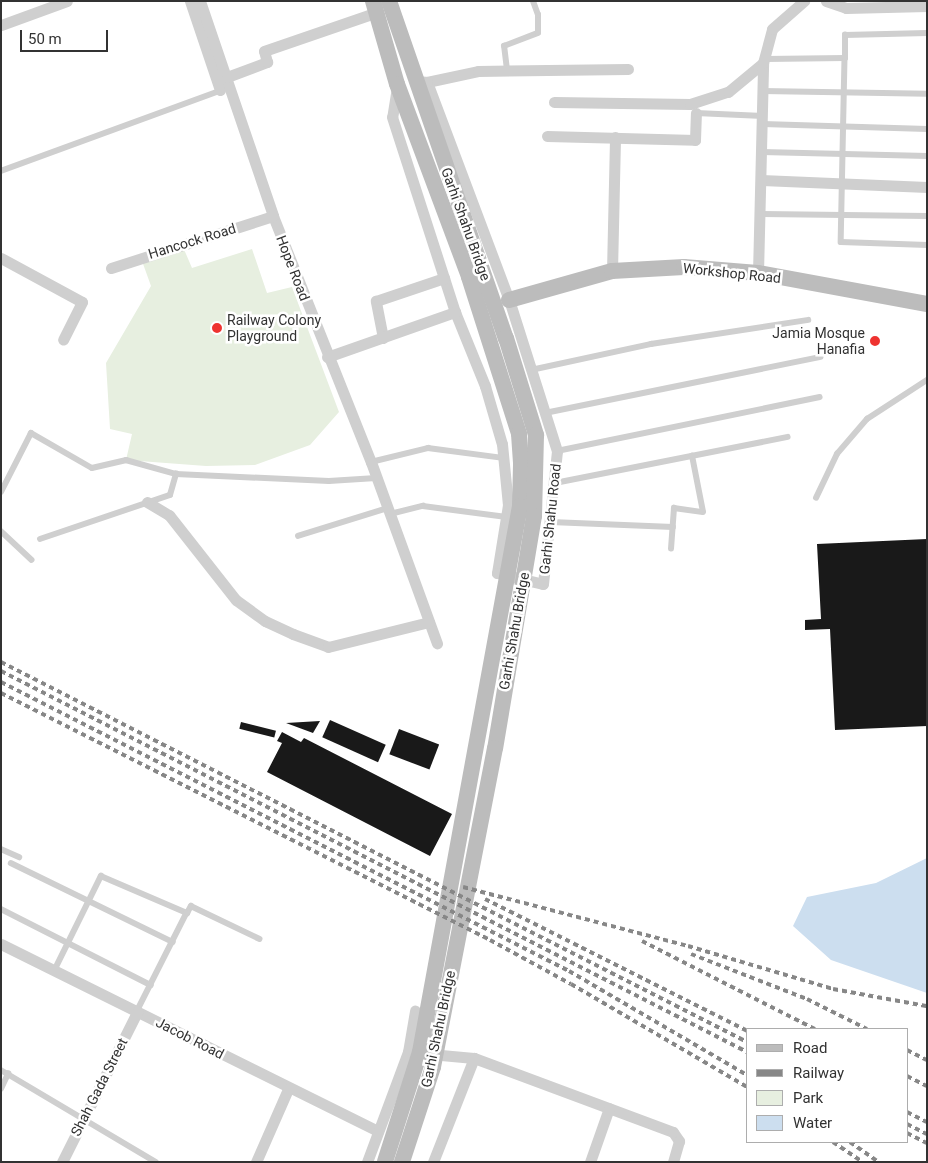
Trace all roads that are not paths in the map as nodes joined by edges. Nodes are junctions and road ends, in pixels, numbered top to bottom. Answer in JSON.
{"nodes":[{"id":1,"x":68,"y":1,"type":"edge"},
{"id":2,"x":190,"y":1,"type":"edge"},
{"id":3,"x":200,"y":1,"type":"edge"},
{"id":4,"x":533,"y":1,"type":"edge"},
{"id":5,"x":804,"y":1,"type":"edge"},
{"id":6,"x":826,"y":1,"type":"edge"},
{"id":7,"x":380,"y":5,"type":"edge"},
{"id":8,"x":927,"y":6,"type":"edge"},
{"id":9,"x":1,"y":25,"type":"edge"},
{"id":10,"x":927,"y":33,"type":"edge"},
{"id":11,"x":845,"y":58,"type":"junction"},
{"id":12,"x":764,"y":61,"type":"junction"},
{"id":13,"x":628,"y":69,"type":"dead end"},
{"id":14,"x":507,"y":70,"type":"junction"},
{"id":15,"x":422,"y":82,"type":"junction"},
{"id":16,"x":397,"y":84,"type":"junction"},
{"id":17,"x":226,"y":85,"type":"junction"},
{"id":18,"x":763,"y":91,"type":"junction"},
{"id":19,"x":844,"y":92,"type":"junction"},
{"id":20,"x":927,"y":94,"type":"edge"},
{"id":21,"x":554,"y":102,"type":"dead end"},
{"id":22,"x":696,"y":113,"type":"joint"},
{"id":23,"x":763,"y":120,"type":"junction"},
{"id":24,"x":843,"y":126,"type":"junction"},
{"id":25,"x":927,"y":129,"type":"edge"},
{"id":26,"x":546,"y":136,"type":"dead end"},
{"id":27,"x":615,"y":137,"type":"junction"},
{"id":28,"x":762,"y":152,"type":"junction"},
{"id":29,"x":843,"y":154,"type":"junction"},
{"id":30,"x":927,"y":156,"type":"edge"},
{"id":31,"x":1,"y":171,"type":"edge"},
{"id":32,"x":761,"y":180,"type":"junction"},
{"id":33,"x":842,"y":184,"type":"junction"},
{"id":34,"x":927,"y":187,"type":"edge"},
{"id":35,"x":760,"y":214,"type":"junction"},
{"id":36,"x":841,"y":215,"type":"junction"},
{"id":37,"x":273,"y":216,"type":"junction"},
{"id":38,"x":927,"y":216,"type":"edge"},
{"id":39,"x":927,"y":245,"type":"edge"},
{"id":40,"x":1,"y":258,"type":"edge"},
{"id":41,"x":111,"y":268,"type":"dead end"},
{"id":42,"x":612,"y":271,"type":"junction"},
{"id":43,"x":758,"y":273,"type":"junction"},
{"id":44,"x":444,"y":278,"type":"junction"},
{"id":45,"x":509,"y":300,"type":"junction"},
{"id":46,"x":927,"y":304,"type":"edge"},
{"id":47,"x":455,"y":312,"type":"junction"},
{"id":48,"x":808,"y":320,"type":"dead end"},
{"id":49,"x":383,"y":338,"type":"junction"},
{"id":50,"x":63,"y":340,"type":"dead end"},
{"id":51,"x":327,"y":357,"type":"junction"},
{"id":52,"x":820,"y":357,"type":"dead end"},
{"id":53,"x":531,"y":370,"type":"junction"},
{"id":54,"x":927,"y":380,"type":"edge"},
{"id":55,"x":819,"y":397,"type":"dead end"},
{"id":56,"x":545,"y":413,"type":"junction"},
{"id":57,"x":788,"y":437,"type":"dead end"},
{"id":58,"x":557,"y":451,"type":"junction"},
{"id":59,"x":692,"y":456,"type":"junction"},
{"id":60,"x":504,"y":458,"type":"junction"},
{"id":61,"x":371,"y":462,"type":"junction"},
{"id":62,"x":176,"y":474,"type":"junction"},
{"id":63,"x":376,"y":478,"type":"junction"},
{"id":64,"x":555,"y":483,"type":"junction"},
{"id":65,"x":1,"y":492,"type":"edge"},
{"id":66,"x":816,"y":498,"type":"dead end"},
{"id":67,"x":148,"y":502,"type":"junction"},
{"id":68,"x":389,"y":511,"type":"junction"},
{"id":69,"x":506,"y":517,"type":"junction"},
{"id":70,"x":551,"y":522,"type":"junction"},
{"id":71,"x":673,"y":527,"type":"junction"},
{"id":72,"x":1,"y":531,"type":"edge"},
{"id":73,"x":298,"y":536,"type":"dead end"},
{"id":74,"x":40,"y":539,"type":"dead end"},
{"id":75,"x":671,"y":548,"type":"dead end"},
{"id":76,"x":32,"y":560,"type":"dead end"},
{"id":77,"x":429,"y":622,"type":"junction"},
{"id":78,"x":437,"y":643,"type":"dead end"},
{"id":79,"x":1,"y":849,"type":"edge"},
{"id":80,"x":19,"y":857,"type":"dead end"},
{"id":81,"x":11,"y":864,"type":"dead end"},
{"id":82,"x":88,"y":901,"type":"junction"},
{"id":83,"x":1,"y":909,"type":"edge"},
{"id":84,"x":187,"y":913,"type":"junction"},
{"id":85,"x":260,"y":938,"type":"dead end"},
{"id":86,"x":173,"y":942,"type":"junction"},
{"id":87,"x":68,"y":943,"type":"junction"},
{"id":88,"x":1,"y":944,"type":"edge"},
{"id":89,"x":54,"y":972,"type":"junction"},
{"id":90,"x":151,"y":985,"type":"junction"},
{"id":91,"x":415,"y":1011,"type":"dead end"},
{"id":92,"x":137,"y":1012,"type":"junction"},
{"id":93,"x":408,"y":1052,"type":"junction"},
{"id":94,"x":474,"y":1058,"type":"junction"},
{"id":95,"x":1,"y":1070,"type":"edge"},
{"id":96,"x":8,"y":1074,"type":"junction"},
{"id":97,"x":1,"y":1089,"type":"edge"},
{"id":98,"x":288,"y":1089,"type":"junction"},
{"id":99,"x":609,"y":1108,"type":"junction"},
{"id":100,"x":82,"y":1120,"type":"junction"},
{"id":101,"x":378,"y":1132,"type":"junction"},
{"id":102,"x":62,"y":1162,"type":"edge"},
{"id":103,"x":156,"y":1162,"type":"edge"},
{"id":104,"x":256,"y":1162,"type":"edge"},
{"id":105,"x":367,"y":1162,"type":"edge"},
{"id":106,"x":385,"y":1162,"type":"edge"},
{"id":107,"x":402,"y":1162,"type":"edge"},
{"id":108,"x":433,"y":1162,"type":"edge"},
{"id":109,"x":590,"y":1162,"type":"edge"},
{"id":110,"x":673,"y":1162,"type":"edge"}],
"edges":[{"from":1,"to":9,"type":"street"},
{"from":2,"to":17,"type":"street"},
{"from":3,"to":17,"type":"street","name":"Hope Road"},
{"from":4,"to":14,"type":"lane"},
{"from":5,"to":12,"type":"street"},
{"from":6,"to":8,"type":"street"},
{"from":7,"to":15,"type":"main road","name":"Garhi Shahu Bridge"},
{"from":7,"to":16,"type":"main road","name":"Garhi Shahu Bridge"},
{"from":7,"to":17,"type":"street"},
{"from":10,"to":11,"type":"lane"},
{"from":11,"to":12,"type":"lane"},
{"from":11,"to":19,"type":"lane"},
{"from":12,"to":18,"type":"street"},
{"from":12,"to":21,"type":"street"},
{"from":13,"to":14,"type":"street"},
{"from":14,"to":15,"type":"street"},
{"from":15,"to":45,"type":"street","name":"Garhi Shahu Road"},
{"from":15,"to":107,"type":"main road","name":"Garhi Shahu Bridge"},
{"from":16,"to":44,"type":"street","name":"Garhi Shahu Road"},
{"from":16,"to":106,"type":"main road","name":"Garhi Shahu Bridge"},
{"from":17,"to":31,"type":"lane"},
{"from":17,"to":37,"type":"street","name":"Hope Road"},
{"from":18,"to":19,"type":"lane"},
{"from":18,"to":23,"type":"street"},
{"from":19,"to":20,"type":"lane"},
{"from":19,"to":24,"type":"lane"},
{"from":22,"to":23,"type":"lane"},
{"from":22,"to":27,"type":"street"},
{"from":23,"to":24,"type":"lane"},
{"from":23,"to":28,"type":"street"},
{"from":24,"to":25,"type":"lane"},
{"from":24,"to":29,"type":"lane"},
{"from":26,"to":27,"type":"street"},
{"from":27,"to":42,"type":"street"},
{"from":28,"to":29,"type":"lane"},
{"from":28,"to":32,"type":"street"},
{"from":29,"to":30,"type":"lane"},
{"from":29,"to":33,"type":"lane"},
{"from":32,"to":33,"type":"street"},
{"from":32,"to":35,"type":"street"},
{"from":33,"to":34,"type":"street"},
{"from":33,"to":36,"type":"lane"},
{"from":35,"to":36,"type":"lane"},
{"from":35,"to":43,"type":"street"},
{"from":36,"to":38,"type":"lane"},
{"from":36,"to":39,"type":"lane"},
{"from":37,"to":41,"type":"street","name":"Hancock Road"},
{"from":37,"to":51,"type":"street","name":"Hope Road"},
{"from":40,"to":50,"type":"street"},
{"from":42,"to":43,"type":"main road","name":"Workshop Road"},
{"from":42,"to":45,"type":"main road","name":"Workshop Road"},
{"from":43,"to":46,"type":"main road","name":"Workshop Road"},
{"from":44,"to":47,"type":"street","name":"Garhi Shahu Road"},
{"from":44,"to":49,"type":"street"},
{"from":45,"to":53,"type":"street","name":"Garhi Shahu Road"},
{"from":47,"to":49,"type":"street"},
{"from":47,"to":60,"type":"street","name":"Garhi Shahu Road"},
{"from":48,"to":53,"type":"lane"},
{"from":49,"to":51,"type":"street"},
{"from":51,"to":61,"type":"street","name":"Hope Road"},
{"from":52,"to":56,"type":"lane"},
{"from":53,"to":56,"type":"street","name":"Garhi Shahu Road"},
{"from":54,"to":66,"type":"lane"},
{"from":55,"to":58,"type":"lane"},
{"from":56,"to":58,"type":"street","name":"Garhi Shahu Road"},
{"from":57,"to":59,"type":"lane"},
{"from":58,"to":64,"type":"street","name":"Garhi Shahu Road"},
{"from":59,"to":64,"type":"lane"},
{"from":59,"to":71,"type":"lane"},
{"from":60,"to":61,"type":"lane"},
{"from":60,"to":69,"type":"street","name":"Garhi Shahu Road"},
{"from":61,"to":63,"type":"street","name":"Hope Road"},
{"from":62,"to":63,"type":"lane"},
{"from":62,"to":65,"type":"lane"},
{"from":62,"to":67,"type":"lane"},
{"from":63,"to":68,"type":"street","name":"Hope Road"},
{"from":64,"to":70,"type":"street","name":"Garhi Shahu Road"},
{"from":67,"to":74,"type":"lane"},
{"from":67,"to":77,"type":"street"},
{"from":68,"to":69,"type":"lane"},
{"from":68,"to":73,"type":"lane"},
{"from":68,"to":77,"type":"street","name":"Hope Road"},
{"from":69,"to":70,"type":"street","name":"Garhi Shahu Road"},
{"from":70,"to":71,"type":"lane"},
{"from":71,"to":75,"type":"lane"},
{"from":72,"to":76,"type":"lane"},
{"from":77,"to":78,"type":"street","name":"Hope Road"},
{"from":79,"to":80,"type":"lane"},
{"from":81,"to":82,"type":"lane"},
{"from":82,"to":84,"type":"lane"},
{"from":82,"to":86,"type":"lane"},
{"from":82,"to":87,"type":"lane"},
{"from":83,"to":87,"type":"lane"},
{"from":84,"to":85,"type":"lane"},
{"from":84,"to":86,"type":"lane"},
{"from":86,"to":90,"type":"lane"},
{"from":87,"to":89,"type":"lane"},
{"from":87,"to":90,"type":"lane"},
{"from":88,"to":89,"type":"street","name":"Jacob Road"},
{"from":89,"to":92,"type":"street","name":"Jacob Road"},
{"from":90,"to":92,"type":"lane"},
{"from":91,"to":93,"type":"street"},
{"from":92,"to":98,"type":"street","name":"Jacob Road"},
{"from":92,"to":100,"type":"street","name":"Shah Gada Street"},
{"from":93,"to":94,"type":"street"},
{"from":93,"to":101,"type":"street"},
{"from":94,"to":99,"type":"street"},
{"from":94,"to":108,"type":"street"},
{"from":95,"to":96,"type":"lane"},
{"from":96,"to":97,"type":"lane"},
{"from":96,"to":100,"type":"lane"},
{"from":98,"to":101,"type":"street","name":"Jacob Road"},
{"from":98,"to":104,"type":"street"},
{"from":99,"to":109,"type":"street"},
{"from":99,"to":110,"type":"street"},
{"from":100,"to":102,"type":"street","name":"Shah Gada Street"},
{"from":100,"to":103,"type":"lane"},
{"from":101,"to":105,"type":"street"}]}
